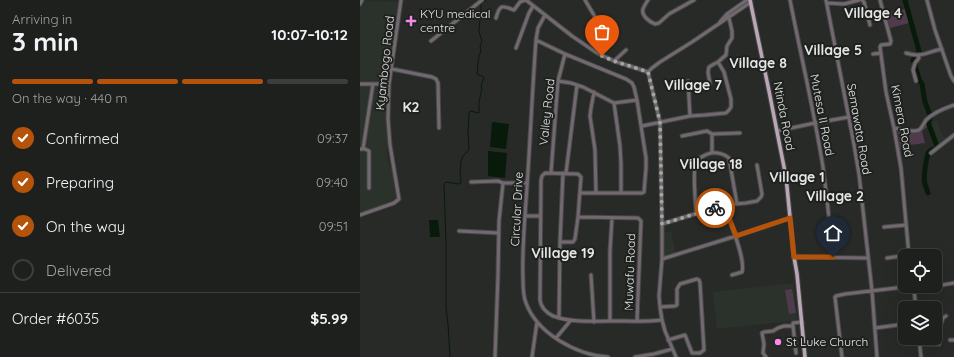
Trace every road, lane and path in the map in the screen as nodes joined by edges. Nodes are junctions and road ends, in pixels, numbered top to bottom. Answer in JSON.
{"nodes":[{"id":1,"x":362,"y":0,"type":"edge"},
{"id":2,"x":401,"y":0,"type":"edge"},
{"id":3,"x":482,"y":0,"type":"edge"},
{"id":4,"x":525,"y":0,"type":"edge"},
{"id":5,"x":585,"y":0,"type":"edge"},
{"id":6,"x":648,"y":0,"type":"edge"},
{"id":7,"x":694,"y":0,"type":"edge"},
{"id":8,"x":790,"y":0,"type":"edge"},
{"id":9,"x":861,"y":0,"type":"edge"},
{"id":10,"x":880,"y":0,"type":"edge"},
{"id":11,"x":927,"y":0,"type":"edge"},
{"id":12,"x":750,"y":1,"type":"edge"},
{"id":13,"x":827,"y":2,"type":"edge"},
{"id":14,"x":360,"y":4,"type":"edge"},
{"id":15,"x":533,"y":6,"type":"junction"},
{"id":16,"x":545,"y":15,"type":"junction"},
{"id":17,"x":728,"y":16,"type":"junction"},
{"id":18,"x":496,"y":18,"type":"dead end"},
{"id":19,"x":870,"y":25,"type":"dead end"},
{"id":20,"x":601,"y":27,"type":"dead end"},
{"id":21,"x":536,"y":40,"type":"junction"},
{"id":22,"x":431,"y":41,"type":"dead end"},
{"id":23,"x":516,"y":48,"type":"dead end"},
{"id":24,"x":942,"y":49,"type":"junction"},
{"id":25,"x":626,"y":50,"type":"dead end"},
{"id":26,"x":881,"y":53,"type":"junction"},
{"id":27,"x":906,"y":53,"type":"dead end"},
{"id":28,"x":565,"y":54,"type":"junction"},
{"id":29,"x":873,"y":54,"type":"dead end"},
{"id":30,"x":918,"y":55,"type":"junction"},
{"id":31,"x":614,"y":61,"type":"junction"},
{"id":32,"x":718,"y":62,"type":"junction"},
{"id":33,"x":392,"y":69,"type":"junction"},
{"id":34,"x":648,"y":72,"type":"junction"},
{"id":35,"x":688,"y":81,"type":"dead end"},
{"id":36,"x":916,"y":81,"type":"dead end"},
{"id":37,"x":954,"y":81,"type":"edge"},
{"id":38,"x":558,"y":82,"type":"junction"},
{"id":39,"x":360,"y":84,"type":"edge"},
{"id":40,"x":373,"y":84,"type":"junction"},
{"id":41,"x":389,"y":84,"type":"junction"},
{"id":42,"x":710,"y":84,"type":"dead end"},
{"id":43,"x":577,"y":85,"type":"junction"},
{"id":44,"x":594,"y":92,"type":"junction"},
{"id":45,"x":637,"y":100,"type":"junction"},
{"id":46,"x":614,"y":102,"type":"junction"},
{"id":47,"x":954,"y":105,"type":"edge"},
{"id":48,"x":690,"y":116,"type":"junction"},
{"id":49,"x":849,"y":117,"type":"junction"},
{"id":50,"x":660,"y":122,"type":"junction"},
{"id":51,"x":815,"y":123,"type":"junction"},
{"id":52,"x":642,"y":126,"type":"junction"},
{"id":53,"x":439,"y":128,"type":"dead end"},
{"id":54,"x":894,"y":128,"type":"junction"},
{"id":55,"x":777,"y":131,"type":"junction"},
{"id":56,"x":740,"y":133,"type":"dead end"},
{"id":57,"x":712,"y":134,"type":"junction"},
{"id":58,"x":954,"y":135,"type":"edge"},
{"id":59,"x":682,"y":136,"type":"dead end"},
{"id":60,"x":361,"y":149,"type":"edge"},
{"id":61,"x":712,"y":153,"type":"junction"},
{"id":62,"x":931,"y":153,"type":"dead end"},
{"id":63,"x":757,"y":164,"type":"dead end"},
{"id":64,"x":551,"y":173,"type":"junction"},
{"id":65,"x":565,"y":173,"type":"junction"},
{"id":66,"x":471,"y":182,"type":"dead end"},
{"id":67,"x":503,"y":183,"type":"junction"},
{"id":68,"x":527,"y":183,"type":"junction"},
{"id":69,"x":370,"y":188,"type":"dead end"},
{"id":70,"x":580,"y":193,"type":"junction"},
{"id":71,"x":596,"y":193,"type":"junction"},
{"id":72,"x":620,"y":193,"type":"junction"},
{"id":73,"x":737,"y":204,"type":"junction"},
{"id":74,"x":724,"y":205,"type":"junction"},
{"id":75,"x":696,"y":214,"type":"junction"},
{"id":76,"x":360,"y":215,"type":"edge"},
{"id":77,"x":525,"y":216,"type":"junction"},
{"id":78,"x":540,"y":216,"type":"junction"},
{"id":79,"x":578,"y":217,"type":"junction"},
{"id":80,"x":612,"y":218,"type":"junction"},
{"id":81,"x":790,"y":218,"type":"junction"},
{"id":82,"x":662,"y":224,"type":"junction"},
{"id":83,"x":906,"y":224,"type":"junction"},
{"id":84,"x":884,"y":227,"type":"dead end"},
{"id":85,"x":459,"y":231,"type":"dead end"},
{"id":86,"x":499,"y":233,"type":"junction"},
{"id":87,"x":736,"y":236,"type":"junction"},
{"id":88,"x":560,"y":242,"type":"junction"},
{"id":89,"x":908,"y":249,"type":"edge"},
{"id":90,"x":794,"y":257,"type":"junction"},
{"id":91,"x":833,"y":257,"type":"junction"},
{"id":92,"x":898,"y":257,"type":"edge"},
{"id":93,"x":868,"y":258,"type":"junction"},
{"id":94,"x":887,"y":258,"type":"dead end"},
{"id":95,"x":662,"y":259,"type":"junction"},
{"id":96,"x":591,"y":275,"type":"dead end"},
{"id":97,"x":732,"y":275,"type":"dead end"},
{"id":98,"x":954,"y":283,"type":"edge"},
{"id":99,"x":942,"y":284,"type":"edge"},
{"id":100,"x":898,"y":289,"type":"edge"},
{"id":101,"x":872,"y":291,"type":"junction"},
{"id":102,"x":660,"y":307,"type":"junction"},
{"id":103,"x":946,"y":316,"type":"dead end"},
{"id":104,"x":559,"y":318,"type":"junction"},
{"id":105,"x":571,"y":320,"type":"junction"},
{"id":106,"x":662,"y":320,"type":"junction"},
{"id":107,"x":610,"y":321,"type":"junction"},
{"id":108,"x":637,"y":321,"type":"junction"},
{"id":109,"x":942,"y":321,"type":"edge"},
{"id":110,"x":537,"y":322,"type":"junction"},
{"id":111,"x":594,"y":322,"type":"junction"},
{"id":112,"x":802,"y":322,"type":"junction"},
{"id":113,"x":898,"y":325,"type":"edge"},
{"id":114,"x":793,"y":326,"type":"junction"},
{"id":115,"x":875,"y":328,"type":"junction"},
{"id":116,"x":556,"y":338,"type":"junction"},
{"id":117,"x":668,"y":340,"type":"junction"},
{"id":118,"x":950,"y":340,"type":"dead end"},
{"id":119,"x":954,"y":340,"type":"edge"},
{"id":120,"x":790,"y":342,"type":"dead end"},
{"id":121,"x":795,"y":342,"type":"junction"},
{"id":122,"x":919,"y":345,"type":"edge"},
{"id":123,"x":672,"y":349,"type":"junction"},
{"id":124,"x":796,"y":353,"type":"dead end"},
{"id":125,"x":495,"y":357,"type":"edge"},
{"id":126,"x":532,"y":357,"type":"edge"},
{"id":127,"x":600,"y":357,"type":"edge"},
{"id":128,"x":608,"y":357,"type":"edge"},
{"id":129,"x":635,"y":357,"type":"edge"},
{"id":130,"x":676,"y":357,"type":"edge"},
{"id":131,"x":766,"y":357,"type":"edge"},
{"id":132,"x":805,"y":357,"type":"edge"},
{"id":133,"x":842,"y":357,"type":"edge"},
{"id":134,"x":877,"y":357,"type":"edge"},
{"id":135,"x":921,"y":357,"type":"edge"}],
"edges":[{"from":1,"to":14,"type":"street"},
{"from":2,"to":33,"type":"street","name":"Kyambogo Road"},
{"from":3,"to":22,"type":"street"},
{"from":4,"to":15,"type":"street"},
{"from":4,"to":18,"type":"street"},
{"from":5,"to":20,"type":"street"},
{"from":6,"to":7,"type":"street"},
{"from":8,"to":51,"type":"street","name":"Mutesa II Road"},
{"from":9,"to":13,"type":"street"},
{"from":9,"to":19,"type":"street"},
{"from":10,"to":26,"type":"street"},
{"from":11,"to":24,"type":"street"},
{"from":12,"to":17,"type":"street"},
{"from":12,"to":55,"type":"main road","name":"Ntinda Road"},
{"from":13,"to":49,"type":"street","name":"Semawata Road"},
{"from":15,"to":16,"type":"street"},
{"from":15,"to":23,"type":"street"},
{"from":16,"to":21,"type":"street","name":"Circular Drive"},
{"from":16,"to":31,"type":"street"},
{"from":17,"to":32,"type":"street"},
{"from":17,"to":34,"type":"street"},
{"from":21,"to":28,"type":"street"},
{"from":21,"to":68,"type":"street","name":"Circular Drive"},
{"from":24,"to":30,"type":"street"},
{"from":24,"to":37,"type":"street"},
{"from":25,"to":31,"type":"street"},
{"from":26,"to":29,"type":"street"},
{"from":26,"to":54,"type":"street","name":"Kimera Road"},
{"from":27,"to":30,"type":"street"},
{"from":28,"to":38,"type":"street","name":"Valley Road"},
{"from":28,"to":45,"type":"street"},
{"from":30,"to":36,"type":"street"},
{"from":31,"to":34,"type":"street"},
{"from":32,"to":42,"type":"street"},
{"from":32,"to":48,"type":"street"},
{"from":33,"to":41,"type":"street","name":"Kyambogo Road"},
{"from":33,"to":53,"type":"street"},
{"from":34,"to":50,"type":"street"},
{"from":35,"to":48,"type":"street"},
{"from":38,"to":43,"type":"street"},
{"from":38,"to":64,"type":"street","name":"Valley Road"},
{"from":39,"to":40,"type":"street"},
{"from":40,"to":41,"type":"street"},
{"from":40,"to":60,"type":"street"},
{"from":41,"to":76,"type":"street","name":"Kyambogo Road"},
{"from":43,"to":44,"type":"street"},
{"from":43,"to":65,"type":"street"},
{"from":44,"to":46,"type":"street"},
{"from":44,"to":71,"type":"street"},
{"from":45,"to":46,"type":"street"},
{"from":45,"to":52,"type":"street"},
{"from":46,"to":72,"type":"street"},
{"from":47,"to":54,"type":"street"},
{"from":48,"to":50,"type":"street"},
{"from":49,"to":51,"type":"street"},
{"from":49,"to":93,"type":"street","name":"Semawata Road"},
{"from":50,"to":52,"type":"street"},
{"from":50,"to":82,"type":"street"},
{"from":51,"to":55,"type":"street"},
{"from":51,"to":91,"type":"street","name":"Mutesa II Road"},
{"from":52,"to":72,"type":"street"},
{"from":54,"to":83,"type":"street","name":"Kimera Road"},
{"from":55,"to":81,"type":"main road","name":"Ntinda Road"},
{"from":56,"to":57,"type":"street"},
{"from":57,"to":59,"type":"street"},
{"from":57,"to":61,"type":"street"},
{"from":58,"to":62,"type":"street"},
{"from":60,"to":69,"type":"street"},
{"from":61,"to":73,"type":"street"},
{"from":61,"to":75,"type":"street"},
{"from":63,"to":73,"type":"street"},
{"from":64,"to":65,"type":"street"},
{"from":64,"to":78,"type":"street"},
{"from":65,"to":70,"type":"street"},
{"from":65,"to":88,"type":"street"},
{"from":66,"to":67,"type":"street"},
{"from":67,"to":68,"type":"street"},
{"from":67,"to":86,"type":"street"},
{"from":68,"to":77,"type":"street","name":"Circular Drive"},
{"from":70,"to":71,"type":"street"},
{"from":70,"to":79,"type":"street"},
{"from":71,"to":72,"type":"street"},
{"from":73,"to":74,"type":"street"},
{"from":74,"to":75,"type":"street"},
{"from":74,"to":87,"type":"street"},
{"from":75,"to":82,"type":"street"},
{"from":77,"to":78,"type":"street"},
{"from":77,"to":110,"type":"street","name":"Circular Drive"},
{"from":78,"to":104,"type":"street"},
{"from":79,"to":80,"type":"street"},
{"from":79,"to":88,"type":"street"},
{"from":80,"to":107,"type":"street"},
{"from":80,"to":108,"type":"street","name":"Muwafu Road"},
{"from":81,"to":87,"type":"street"},
{"from":81,"to":90,"type":"main road","name":"Ntinda Road"},
{"from":82,"to":95,"type":"street"},
{"from":83,"to":84,"type":"street"},
{"from":83,"to":89,"type":"street","name":"Kimera Road"},
{"from":85,"to":86,"type":"street"},
{"from":86,"to":125,"type":"street"},
{"from":87,"to":95,"type":"street"},
{"from":87,"to":97,"type":"street"},
{"from":88,"to":104,"type":"street"},
{"from":90,"to":91,"type":"street"},
{"from":90,"to":112,"type":"main road","name":"Ntinda Road"},
{"from":91,"to":93,"type":"street"},
{"from":92,"to":94,"type":"street"},
{"from":93,"to":101,"type":"street","name":"Semawata Road"},
{"from":95,"to":102,"type":"street"},
{"from":96,"to":111,"type":"street"},
{"from":98,"to":99,"type":"street"},
{"from":100,"to":101,"type":"street"},
{"from":101,"to":115,"type":"street","name":"Semawata Road"},
{"from":101,"to":133,"type":"street"},
{"from":102,"to":106,"type":"street"},
{"from":102,"to":117,"type":"street"},
{"from":103,"to":109,"type":"street"},
{"from":104,"to":105,"type":"street"},
{"from":105,"to":111,"type":"street"},
{"from":105,"to":116,"type":"street"},
{"from":106,"to":108,"type":"street"},
{"from":106,"to":117,"type":"street"},
{"from":107,"to":108,"type":"street"},
{"from":107,"to":111,"type":"street"},
{"from":110,"to":116,"type":"street","name":"Circular Drive"},
{"from":110,"to":126,"type":"street"},
{"from":112,"to":114,"type":"street"},
{"from":112,"to":132,"type":"main road","name":"Ntinda Road"},
{"from":113,"to":115,"type":"street"},
{"from":114,"to":121,"type":"street"},
{"from":114,"to":131,"type":"street"},
{"from":115,"to":134,"type":"street","name":"Semawata Road"},
{"from":116,"to":127,"type":"street","name":"Circular Drive"},
{"from":117,"to":123,"type":"street"},
{"from":118,"to":119,"type":"street"},
{"from":120,"to":121,"type":"street"},
{"from":121,"to":124,"type":"street"},
{"from":122,"to":135,"type":"street"},
{"from":123,"to":129,"type":"street"},
{"from":123,"to":130,"type":"street"},
{"from":127,"to":128,"type":"street","name":"Circular Drive"}]}
